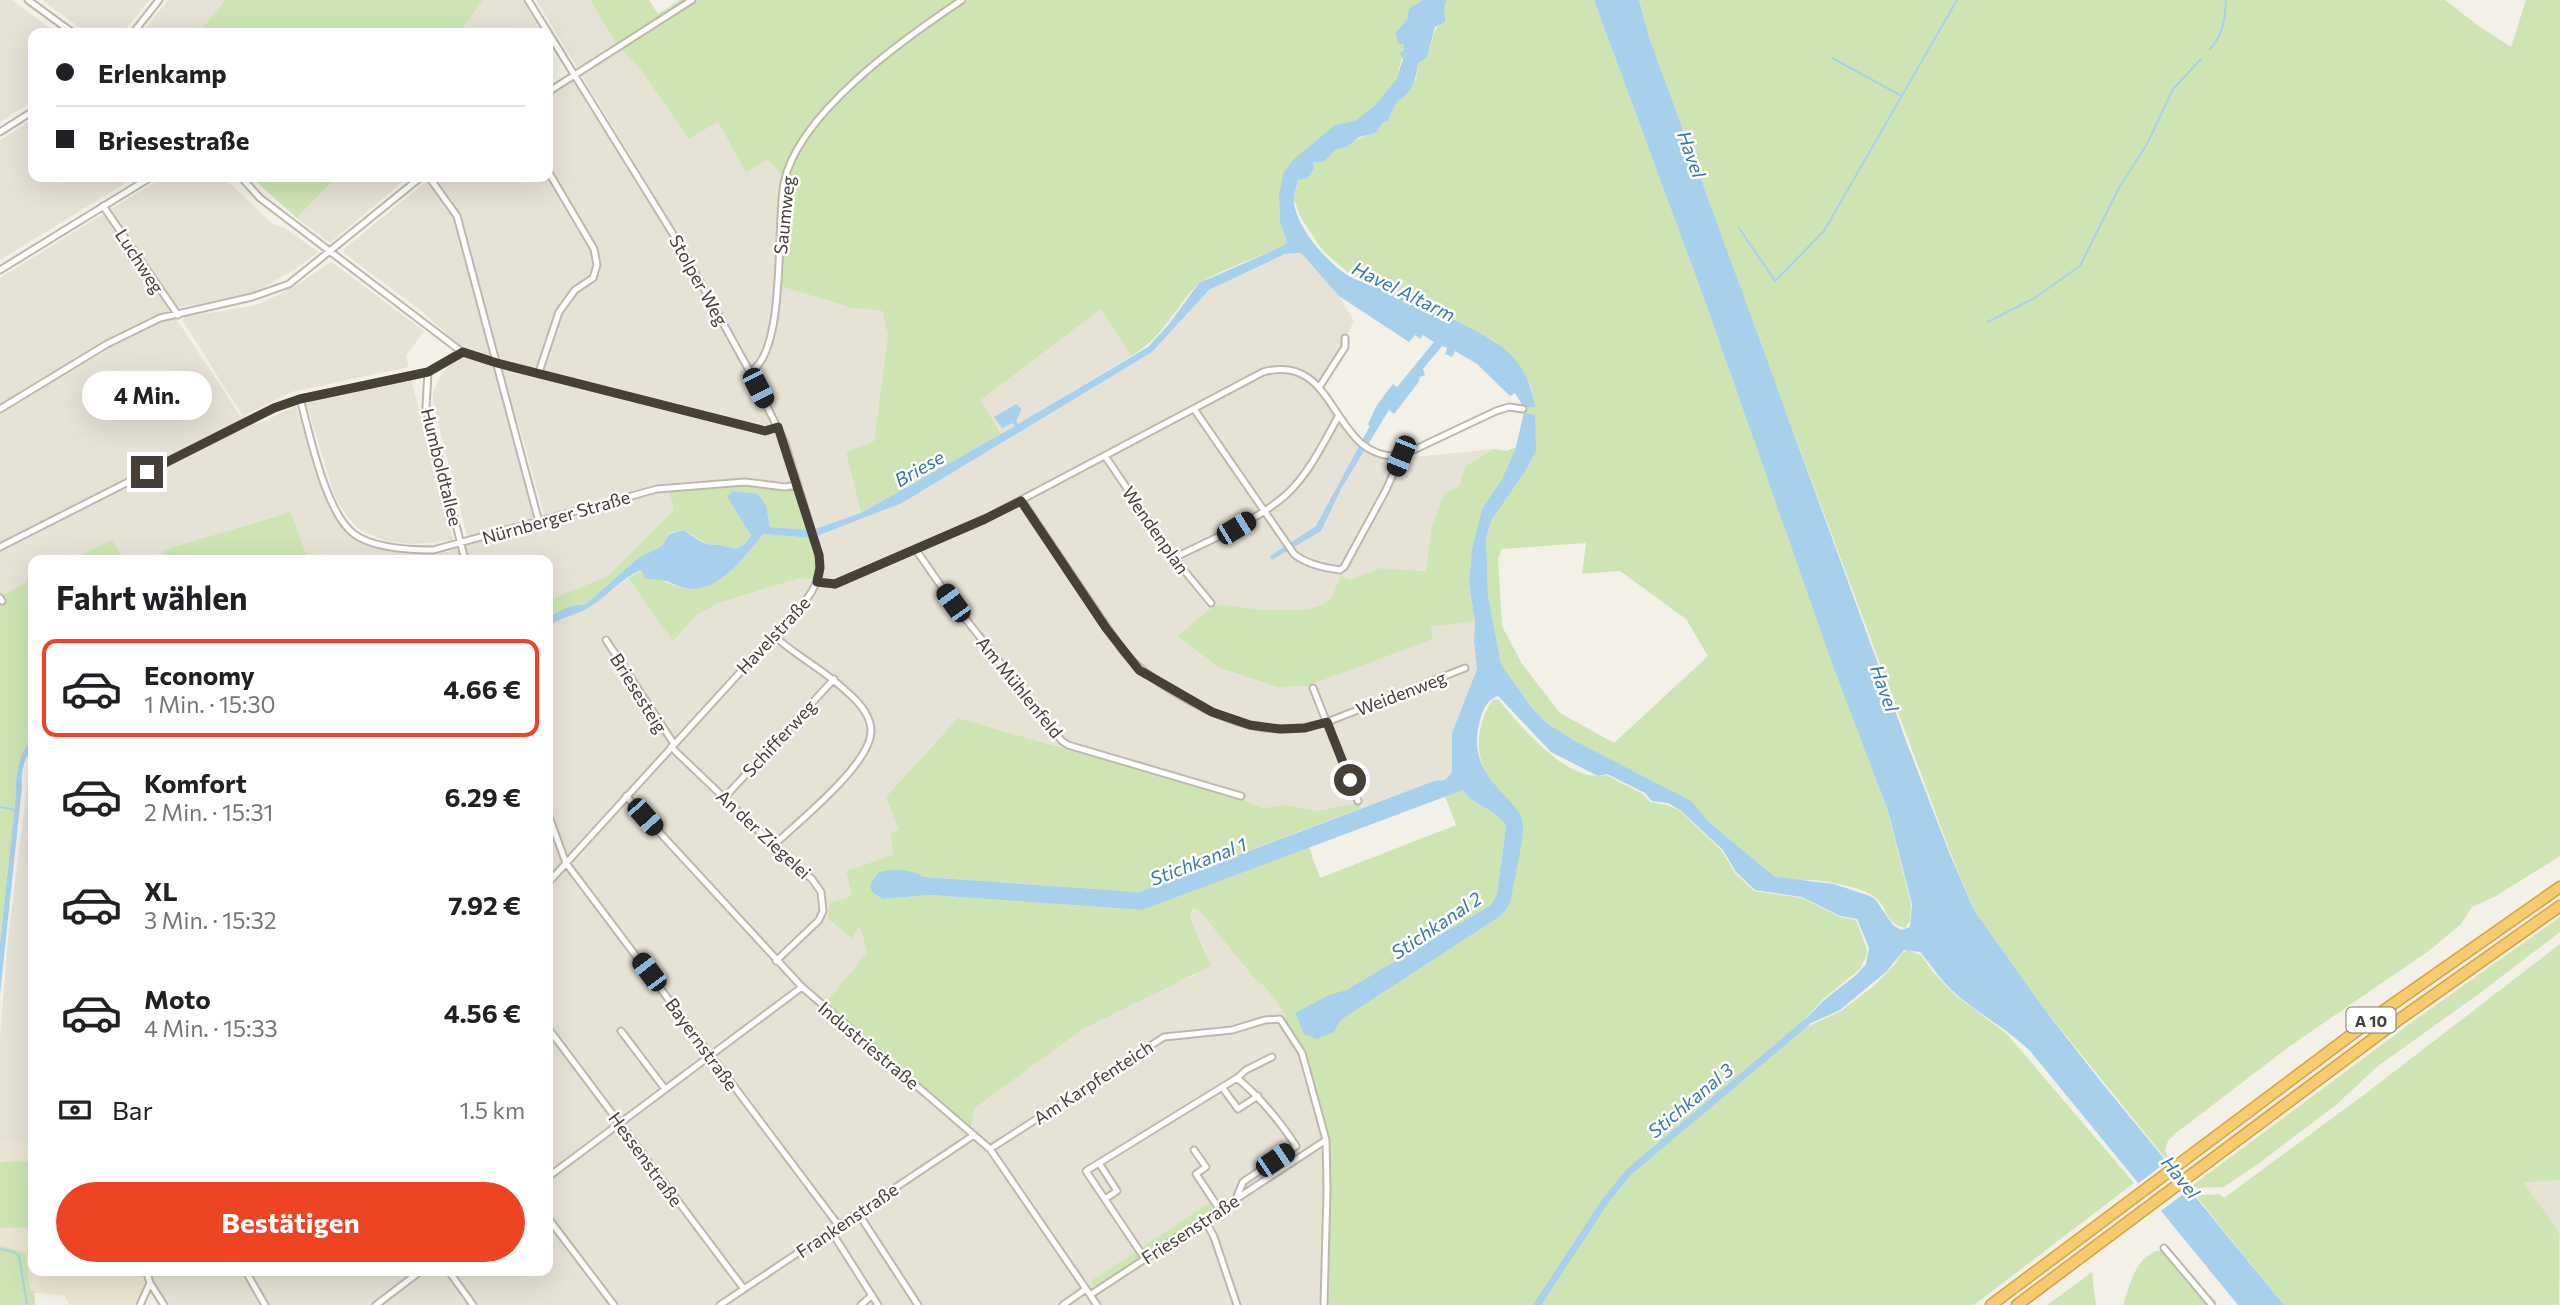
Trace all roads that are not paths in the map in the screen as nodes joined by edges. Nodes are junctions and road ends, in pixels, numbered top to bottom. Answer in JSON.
{"nodes":[{"id":1,"x":28,"y":0,"type":"edge"},
{"id":2,"x":159,"y":0,"type":"edge"},
{"id":3,"x":528,"y":0,"type":"edge"},
{"id":4,"x":692,"y":0,"type":"edge"},
{"id":5,"x":962,"y":0,"type":"edge"},
{"id":6,"x":66,"y":28,"type":"edge"},
{"id":7,"x":137,"y":28,"type":"edge"},
{"id":8,"x":546,"y":28,"type":"edge"},
{"id":9,"x":553,"y":39,"type":"edge"},
{"id":10,"x":575,"y":74,"type":"junction"},
{"id":11,"x":553,"y":89,"type":"edge"},
{"id":12,"x":28,"y":114,"type":"edge"},
{"id":13,"x":0,"y":132,"type":"edge"},
{"id":14,"x":553,"y":179,"type":"edge"},
{"id":15,"x":143,"y":182,"type":"edge"},
{"id":16,"x":246,"y":182,"type":"edge"},
{"id":17,"x":415,"y":182,"type":"edge"},
{"id":18,"x":433,"y":182,"type":"edge"},
{"id":19,"x":103,"y":206,"type":"junction"},
{"id":20,"x":329,"y":251,"type":"junction"},
{"id":21,"x":0,"y":271,"type":"edge"},
{"id":22,"x":178,"y":315,"type":"junction"},
{"id":23,"x":1345,"y":338,"type":"dead end"},
{"id":24,"x":463,"y":352,"type":"junction"},
{"id":25,"x":497,"y":363,"type":"junction"},
{"id":26,"x":428,"y":372,"type":"junction"},
{"id":27,"x":539,"y":372,"type":"junction"},
{"id":28,"x":750,"y":372,"type":"junction"},
{"id":29,"x":1320,"y":386,"type":"junction"},
{"id":30,"x":300,"y":399,"type":"junction"},
{"id":31,"x":0,"y":408,"type":"edge"},
{"id":32,"x":1194,"y":409,"type":"junction"},
{"id":33,"x":1523,"y":410,"type":"dead end"},
{"id":34,"x":1339,"y":418,"type":"junction"},
{"id":35,"x":778,"y":427,"type":"junction"},
{"id":36,"x":1105,"y":456,"type":"junction"},
{"id":37,"x":1401,"y":456,"type":"junction"},
{"id":38,"x":797,"y":485,"type":"junction"},
{"id":39,"x":1021,"y":501,"type":"junction"},
{"id":40,"x":1264,"y":511,"type":"junction"},
{"id":41,"x":538,"y":522,"type":"junction"},
{"id":42,"x":461,"y":544,"type":"junction"},
{"id":43,"x":0,"y":547,"type":"edge"},
{"id":44,"x":916,"y":550,"type":"junction"},
{"id":45,"x":464,"y":555,"type":"edge"},
{"id":46,"x":1174,"y":558,"type":"junction"},
{"id":47,"x":817,"y":582,"type":"junction"},
{"id":48,"x":1211,"y":603,"type":"dead end"},
{"id":49,"x":773,"y":635,"type":"junction"},
{"id":50,"x":606,"y":640,"type":"dead end"},
{"id":51,"x":1465,"y":668,"type":"dead end"},
{"id":52,"x":834,"y":680,"type":"junction"},
{"id":53,"x":1314,"y":688,"type":"dead end"},
{"id":54,"x":1327,"y":722,"type":"junction"},
{"id":55,"x":672,"y":745,"type":"junction"},
{"id":56,"x":626,"y":796,"type":"junction"},
{"id":57,"x":1241,"y":796,"type":"dead end"},
{"id":58,"x":725,"y":797,"type":"junction"},
{"id":59,"x":1358,"y":801,"type":"dead end"},
{"id":60,"x":553,"y":828,"type":"edge"},
{"id":61,"x":774,"y":845,"type":"junction"},
{"id":62,"x":566,"y":863,"type":"junction"},
{"id":63,"x":553,"y":877,"type":"edge"},
{"id":64,"x":2560,"y":887,"type":"edge"},
{"id":65,"x":2560,"y":906,"type":"edge"},
{"id":66,"x":776,"y":961,"type":"junction"},
{"id":67,"x":802,"y":988,"type":"junction"},
{"id":68,"x":621,"y":1031,"type":"dead end"},
{"id":69,"x":553,"y":1035,"type":"edge"},
{"id":70,"x":709,"y":1056,"type":"junction"},
{"id":71,"x":1272,"y":1057,"type":"dead end"},
{"id":72,"x":1237,"y":1078,"type":"junction"},
{"id":73,"x":1222,"y":1087,"type":"junction"},
{"id":74,"x":665,"y":1089,"type":"junction"},
{"id":75,"x":1258,"y":1096,"type":"junction"},
{"id":76,"x":619,"y":1125,"type":"junction"},
{"id":77,"x":974,"y":1135,"type":"junction"},
{"id":78,"x":1325,"y":1140,"type":"junction"},
{"id":79,"x":990,"y":1149,"type":"junction"},
{"id":80,"x":1194,"y":1150,"type":"dead end"},
{"id":81,"x":1099,"y":1163,"type":"junction"},
{"id":82,"x":553,"y":1173,"type":"edge"},
{"id":83,"x":1105,"y":1199,"type":"junction"},
{"id":84,"x":1236,"y":1199,"type":"junction"},
{"id":85,"x":1220,"y":1210,"type":"junction"},
{"id":86,"x":858,"y":1213,"type":"junction"},
{"id":87,"x":1205,"y":1220,"type":"junction"},
{"id":88,"x":553,"y":1225,"type":"edge"},
{"id":89,"x":839,"y":1226,"type":"junction"},
{"id":90,"x":831,"y":1231,"type":"junction"},
{"id":91,"x":2164,"y":1248,"type":"dead end"},
{"id":92,"x":1145,"y":1259,"type":"junction"},
{"id":93,"x":148,"y":1276,"type":"edge"},
{"id":94,"x":248,"y":1276,"type":"edge"},
{"id":95,"x":414,"y":1276,"type":"edge"},
{"id":96,"x":451,"y":1276,"type":"edge"},
{"id":97,"x":150,"y":1283,"type":"junction"},
{"id":98,"x":744,"y":1289,"type":"junction"},
{"id":99,"x":1088,"y":1292,"type":"junction"},
{"id":100,"x":872,"y":1295,"type":"junction"},
{"id":101,"x":140,"y":1305,"type":"edge"},
{"id":102,"x":164,"y":1305,"type":"edge"},
{"id":103,"x":265,"y":1305,"type":"edge"},
{"id":104,"x":376,"y":1305,"type":"edge"},
{"id":105,"x":473,"y":1305,"type":"edge"},
{"id":106,"x":614,"y":1305,"type":"edge"},
{"id":107,"x":720,"y":1305,"type":"edge"},
{"id":108,"x":861,"y":1305,"type":"edge"},
{"id":109,"x":878,"y":1305,"type":"edge"},
{"id":110,"x":918,"y":1305,"type":"edge"},
{"id":111,"x":1063,"y":1305,"type":"edge"},
{"id":112,"x":1097,"y":1305,"type":"edge"},
{"id":113,"x":1237,"y":1305,"type":"edge"},
{"id":114,"x":1324,"y":1305,"type":"edge"},
{"id":115,"x":1991,"y":1305,"type":"edge"},
{"id":116,"x":2017,"y":1305,"type":"edge"},
{"id":117,"x":2212,"y":1305,"type":"edge"}],
"edges":[{"from":1,"to":6,"type":"street"},
{"from":2,"to":7,"type":"street"},
{"from":3,"to":8,"type":"street","name":"Stolper Weg"},
{"from":4,"to":10,"type":"street"},
{"from":5,"to":28,"type":"street","name":"Saumweg"},
{"from":9,"to":10,"type":"street","name":"Stolper Weg"},
{"from":10,"to":11,"type":"street"},
{"from":10,"to":28,"type":"street","name":"Stolper Weg"},
{"from":12,"to":13,"type":"street"},
{"from":14,"to":27,"type":"street"},
{"from":15,"to":19,"type":"street"},
{"from":16,"to":20,"type":"street"},
{"from":17,"to":20,"type":"street"},
{"from":18,"to":25,"type":"street"},
{"from":19,"to":21,"type":"street"},
{"from":19,"to":22,"type":"street","name":"Luchweg"},
{"from":20,"to":22,"type":"street"},
{"from":20,"to":24,"type":"street"},
{"from":22,"to":31,"type":"street"},
{"from":23,"to":29,"type":"street"},
{"from":24,"to":25,"type":"street"},
{"from":24,"to":26,"type":"street"},
{"from":25,"to":27,"type":"street"},
{"from":25,"to":41,"type":"street"},
{"from":26,"to":30,"type":"street"},
{"from":26,"to":42,"type":"street","name":"Humboldtallee"},
{"from":27,"to":35,"type":"street"},
{"from":28,"to":35,"type":"street","name":"Stolper Weg"},
{"from":29,"to":32,"type":"street","name":"Havelstraße"},
{"from":29,"to":34,"type":"street"},
{"from":30,"to":42,"type":"street","name":"Nürnberger Straße"},
{"from":30,"to":43,"type":"street"},
{"from":32,"to":36,"type":"street","name":"Havelstraße"},
{"from":32,"to":40,"type":"street"},
{"from":33,"to":37,"type":"street"},
{"from":34,"to":37,"type":"street"},
{"from":34,"to":40,"type":"street"},
{"from":35,"to":38,"type":"street","name":"Stolper Weg"},
{"from":36,"to":39,"type":"street","name":"Havelstraße"},
{"from":36,"to":46,"type":"street","name":"Wendenplan"},
{"from":37,"to":40,"type":"street"},
{"from":38,"to":41,"type":"street","name":"Nürnberger Straße"},
{"from":38,"to":47,"type":"street","name":"Stolper Weg"},
{"from":39,"to":44,"type":"street","name":"Havelstraße"},
{"from":39,"to":54,"type":"street","name":"Weidenweg"},
{"from":40,"to":46,"type":"street"},
{"from":41,"to":42,"type":"street","name":"Nürnberger Straße"},
{"from":42,"to":45,"type":"street","name":"Humboldtallee"},
{"from":44,"to":47,"type":"street","name":"Havelstraße"},
{"from":44,"to":57,"type":"street","name":"Am Mühlenfeld"},
{"from":46,"to":48,"type":"street","name":"Wendenplan"},
{"from":47,"to":49,"type":"street","name":"Havelstraße"},
{"from":49,"to":52,"type":"street"},
{"from":49,"to":55,"type":"street","name":"Havelstraße"},
{"from":50,"to":55,"type":"street","name":"Briesesteig"},
{"from":51,"to":54,"type":"street","name":"Weidenweg"},
{"from":52,"to":58,"type":"street","name":"Schifferweg"},
{"from":52,"to":61,"type":"street"},
{"from":53,"to":54,"type":"street"},
{"from":54,"to":59,"type":"street"},
{"from":55,"to":56,"type":"street","name":"Havelstraße"},
{"from":55,"to":58,"type":"street","name":"An der Ziegelei"},
{"from":56,"to":62,"type":"street","name":"Havelstraße"},
{"from":56,"to":66,"type":"street","name":"Industriestraße"},
{"from":58,"to":61,"type":"street","name":"An der Ziegelei"},
{"from":60,"to":62,"type":"street"},
{"from":61,"to":66,"type":"street","name":"An der Ziegelei"},
{"from":62,"to":63,"type":"street","name":"Havelstraße"},
{"from":62,"to":70,"type":"street","name":"Bayernstraße"},
{"from":64,"to":115,"type":"highway","number":"A 10"},
{"from":65,"to":116,"type":"highway","number":"A 10"},
{"from":66,"to":67,"type":"street","name":"Industriestraße"},
{"from":67,"to":70,"type":"street"},
{"from":67,"to":77,"type":"street","name":"Industriestraße"},
{"from":68,"to":74,"type":"street"},
{"from":69,"to":76,"type":"street","name":"Hessenstraße"},
{"from":70,"to":74,"type":"street"},
{"from":70,"to":89,"type":"street","name":"Bayernstraße"},
{"from":71,"to":72,"type":"street"},
{"from":72,"to":73,"type":"street"},
{"from":72,"to":75,"type":"street"},
{"from":73,"to":75,"type":"street"},
{"from":73,"to":81,"type":"street"},
{"from":74,"to":76,"type":"street"},
{"from":75,"to":84,"type":"street"},
{"from":76,"to":82,"type":"street"},
{"from":76,"to":98,"type":"street","name":"Hessenstraße"},
{"from":77,"to":79,"type":"street","name":"Industriestraße"},
{"from":77,"to":86,"type":"street","name":"Frankenstraße"},
{"from":78,"to":79,"type":"street","name":"Am Karpfenteich"},
{"from":78,"to":84,"type":"street","name":"Friesenstraße"},
{"from":78,"to":114,"type":"street"},
{"from":79,"to":99,"type":"street","name":"Industriestraße"},
{"from":80,"to":85,"type":"street"},
{"from":81,"to":83,"type":"street"},
{"from":81,"to":83,"type":"street"},
{"from":83,"to":92,"type":"street"},
{"from":84,"to":85,"type":"street","name":"Friesenstraße"},
{"from":85,"to":87,"type":"street","name":"Friesenstraße"},
{"from":86,"to":89,"type":"street","name":"Frankenstraße"},
{"from":86,"to":110,"type":"street"},
{"from":87,"to":92,"type":"street","name":"Friesenstraße"},
{"from":87,"to":113,"type":"street"},
{"from":88,"to":106,"type":"street"},
{"from":89,"to":90,"type":"street","name":"Frankenstraße"},
{"from":90,"to":98,"type":"street","name":"Frankenstraße"},
{"from":90,"to":100,"type":"street"},
{"from":91,"to":117,"type":"street"},
{"from":92,"to":99,"type":"street","name":"Friesenstraße"},
{"from":93,"to":97,"type":"street"},
{"from":94,"to":103,"type":"street"},
{"from":95,"to":104,"type":"street"},
{"from":96,"to":105,"type":"street"},
{"from":97,"to":101,"type":"street"},
{"from":97,"to":102,"type":"street"},
{"from":98,"to":107,"type":"street","name":"Frankenstraße"},
{"from":99,"to":111,"type":"street","name":"Friesenstraße"},
{"from":99,"to":112,"type":"street","name":"Industriestraße"},
{"from":100,"to":108,"type":"street"},
{"from":100,"to":109,"type":"street"}]}
